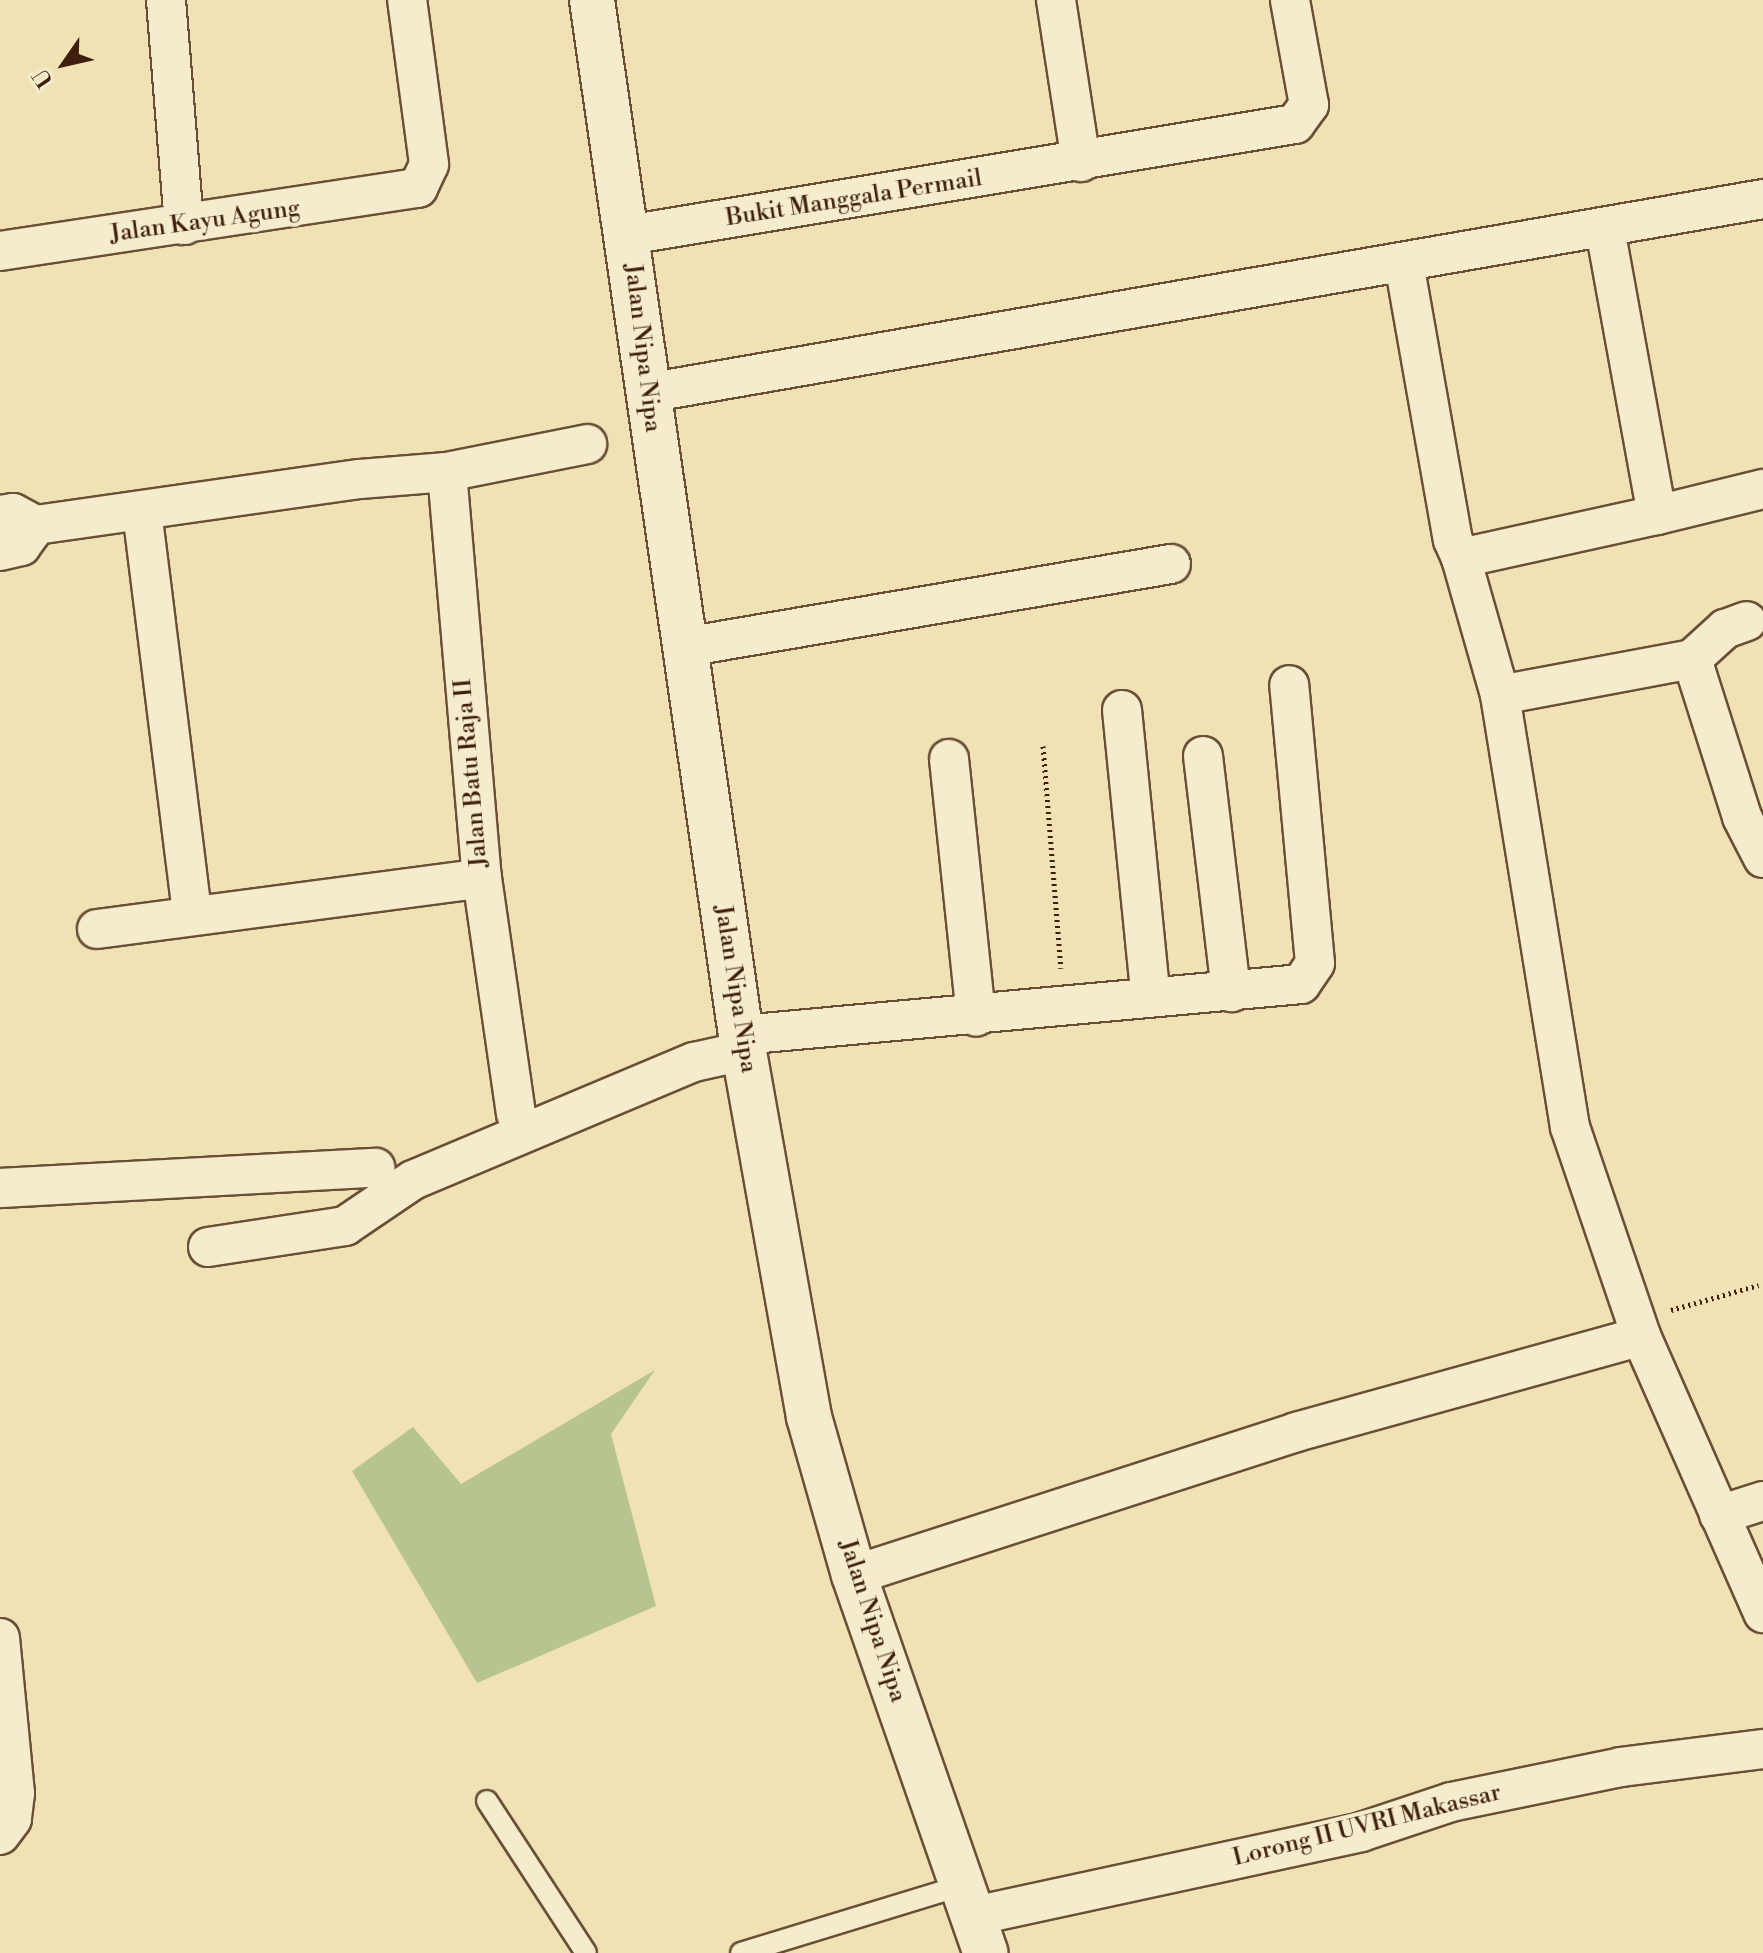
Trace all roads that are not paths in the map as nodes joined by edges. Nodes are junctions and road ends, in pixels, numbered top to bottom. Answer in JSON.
{"nodes":[{"id":1,"x":166,"y":0,"type":"edge"},
{"id":2,"x":407,"y":0,"type":"edge"},
{"id":3,"x":592,"y":0,"type":"edge"},
{"id":4,"x":1056,"y":0,"type":"edge"},
{"id":5,"x":1290,"y":0,"type":"edge"},
{"id":6,"x":1081,"y":162,"type":"junction"},
{"id":7,"x":1763,"y":199,"type":"edge"},
{"id":8,"x":184,"y":225,"type":"junction"},
{"id":9,"x":1605,"y":230,"type":"junction"},
{"id":10,"x":628,"y":235,"type":"junction"},
{"id":11,"x":0,"y":251,"type":"edge"},
{"id":12,"x":1404,"y":263,"type":"junction"},
{"id":13,"x":647,"y":393,"type":"junction"},
{"id":14,"x":587,"y":444,"type":"dead end"},
{"id":15,"x":447,"y":472,"type":"junction"},
{"id":16,"x":1763,"y":489,"type":"edge"},
{"id":17,"x":142,"y":511,"type":"junction"},
{"id":18,"x":0,"y":515,"type":"edge"},
{"id":19,"x":1657,"y":515,"type":"junction"},
{"id":20,"x":36,"y":525,"type":"junction"},
{"id":21,"x":0,"y":551,"type":"edge"},
{"id":22,"x":1461,"y":558,"type":"junction"},
{"id":23,"x":1171,"y":564,"type":"dead end"},
{"id":24,"x":1747,"y":621,"type":"dead end"},
{"id":25,"x":685,"y":647,"type":"junction"},
{"id":26,"x":1692,"y":659,"type":"junction"},
{"id":27,"x":1289,"y":685,"type":"dead end"},
{"id":28,"x":1500,"y":695,"type":"junction"},
{"id":29,"x":1122,"y":710,"type":"dead end"},
{"id":30,"x":1203,"y":756,"type":"dead end"},
{"id":31,"x":949,"y":759,"type":"dead end"},
{"id":32,"x":1763,"y":858,"type":"edge"},
{"id":33,"x":482,"y":878,"type":"junction"},
{"id":34,"x":192,"y":914,"type":"junction"},
{"id":35,"x":97,"y":929,"type":"dead end"},
{"id":36,"x":1231,"y":992,"type":"junction"},
{"id":37,"x":1151,"y":998,"type":"junction"},
{"id":38,"x":976,"y":1017,"type":"junction"},
{"id":39,"x":742,"y":1043,"type":"junction"},
{"id":40,"x":516,"y":1115,"type":"dead end"},
{"id":41,"x":375,"y":1168,"type":"dead end"},
{"id":42,"x":0,"y":1188,"type":"edge"},
{"id":43,"x":208,"y":1247,"type":"dead end"},
{"id":44,"x":1638,"y":1328,"type":"junction"},
{"id":45,"x":1763,"y":1501,"type":"edge"},
{"id":46,"x":1719,"y":1515,"type":"junction"},
{"id":47,"x":854,"y":1575,"type":"junction"},
{"id":48,"x":1763,"y":1613,"type":"edge"},
{"id":49,"x":0,"y":1638,"type":"edge"},
{"id":50,"x":1763,"y":1749,"type":"edge"},
{"id":51,"x":487,"y":1801,"type":"dead end"},
{"id":52,"x":0,"y":1835,"type":"edge"},
{"id":53,"x":974,"y":1918,"type":"edge"},
{"id":54,"x":586,"y":1953,"type":"edge"},
{"id":55,"x":741,"y":1953,"type":"edge"}],
"edges":[{"from":1,"to":8,"type":"street"},
{"from":2,"to":8,"type":"street","name":"Jalan Kayu Agung"},
{"from":3,"to":10,"type":"street","name":"Jalan Nipa Nipa"},
{"from":4,"to":6,"type":"street"},
{"from":5,"to":6,"type":"street","name":"Bukit Manggala Permail"},
{"from":6,"to":10,"type":"street","name":"Bukit Manggala Permail"},
{"from":7,"to":9,"type":"street"},
{"from":8,"to":11,"type":"street","name":"Jalan Kayu Agung"},
{"from":9,"to":12,"type":"street"},
{"from":9,"to":19,"type":"street"},
{"from":10,"to":13,"type":"street","name":"Jalan Nipa Nipa"},
{"from":12,"to":13,"type":"street"},
{"from":12,"to":22,"type":"street"},
{"from":13,"to":25,"type":"street","name":"Jalan Nipa Nipa"},
{"from":14,"to":15,"type":"street"},
{"from":15,"to":17,"type":"street"},
{"from":15,"to":33,"type":"street","name":"Jalan Batu Raja II"},
{"from":16,"to":19,"type":"street"},
{"from":17,"to":20,"type":"street"},
{"from":17,"to":34,"type":"street"},
{"from":18,"to":20,"type":"street"},
{"from":19,"to":22,"type":"street"},
{"from":20,"to":21,"type":"street"},
{"from":22,"to":28,"type":"street"},
{"from":23,"to":25,"type":"street"},
{"from":24,"to":26,"type":"street"},
{"from":25,"to":39,"type":"street","name":"Jalan Nipa Nipa"},
{"from":26,"to":28,"type":"street"},
{"from":26,"to":32,"type":"street"},
{"from":27,"to":36,"type":"street"},
{"from":28,"to":44,"type":"street"},
{"from":29,"to":37,"type":"street"},
{"from":30,"to":36,"type":"street"},
{"from":31,"to":38,"type":"street"},
{"from":33,"to":34,"type":"street","name":"Jalan Batu Raja II"},
{"from":33,"to":40,"type":"street"},
{"from":34,"to":35,"type":"street","name":"Jalan Batu Raja II"},
{"from":36,"to":37,"type":"street"},
{"from":37,"to":38,"type":"street"},
{"from":38,"to":39,"type":"street"},
{"from":39,"to":43,"type":"street"},
{"from":39,"to":47,"type":"street","name":"Jalan Nipa Nipa"},
{"from":41,"to":42,"type":"street"},
{"from":44,"to":46,"type":"street"},
{"from":44,"to":47,"type":"street"},
{"from":45,"to":46,"type":"street"},
{"from":46,"to":48,"type":"street"},
{"from":47,"to":53,"type":"street","name":"Jalan Nipa Nipa"},
{"from":49,"to":52,"type":"street"},
{"from":50,"to":53,"type":"street","name":"Lorong II UVRI Makassar"},
{"from":51,"to":54,"type":"lane"},
{"from":53,"to":55,"type":"lane"}]}
